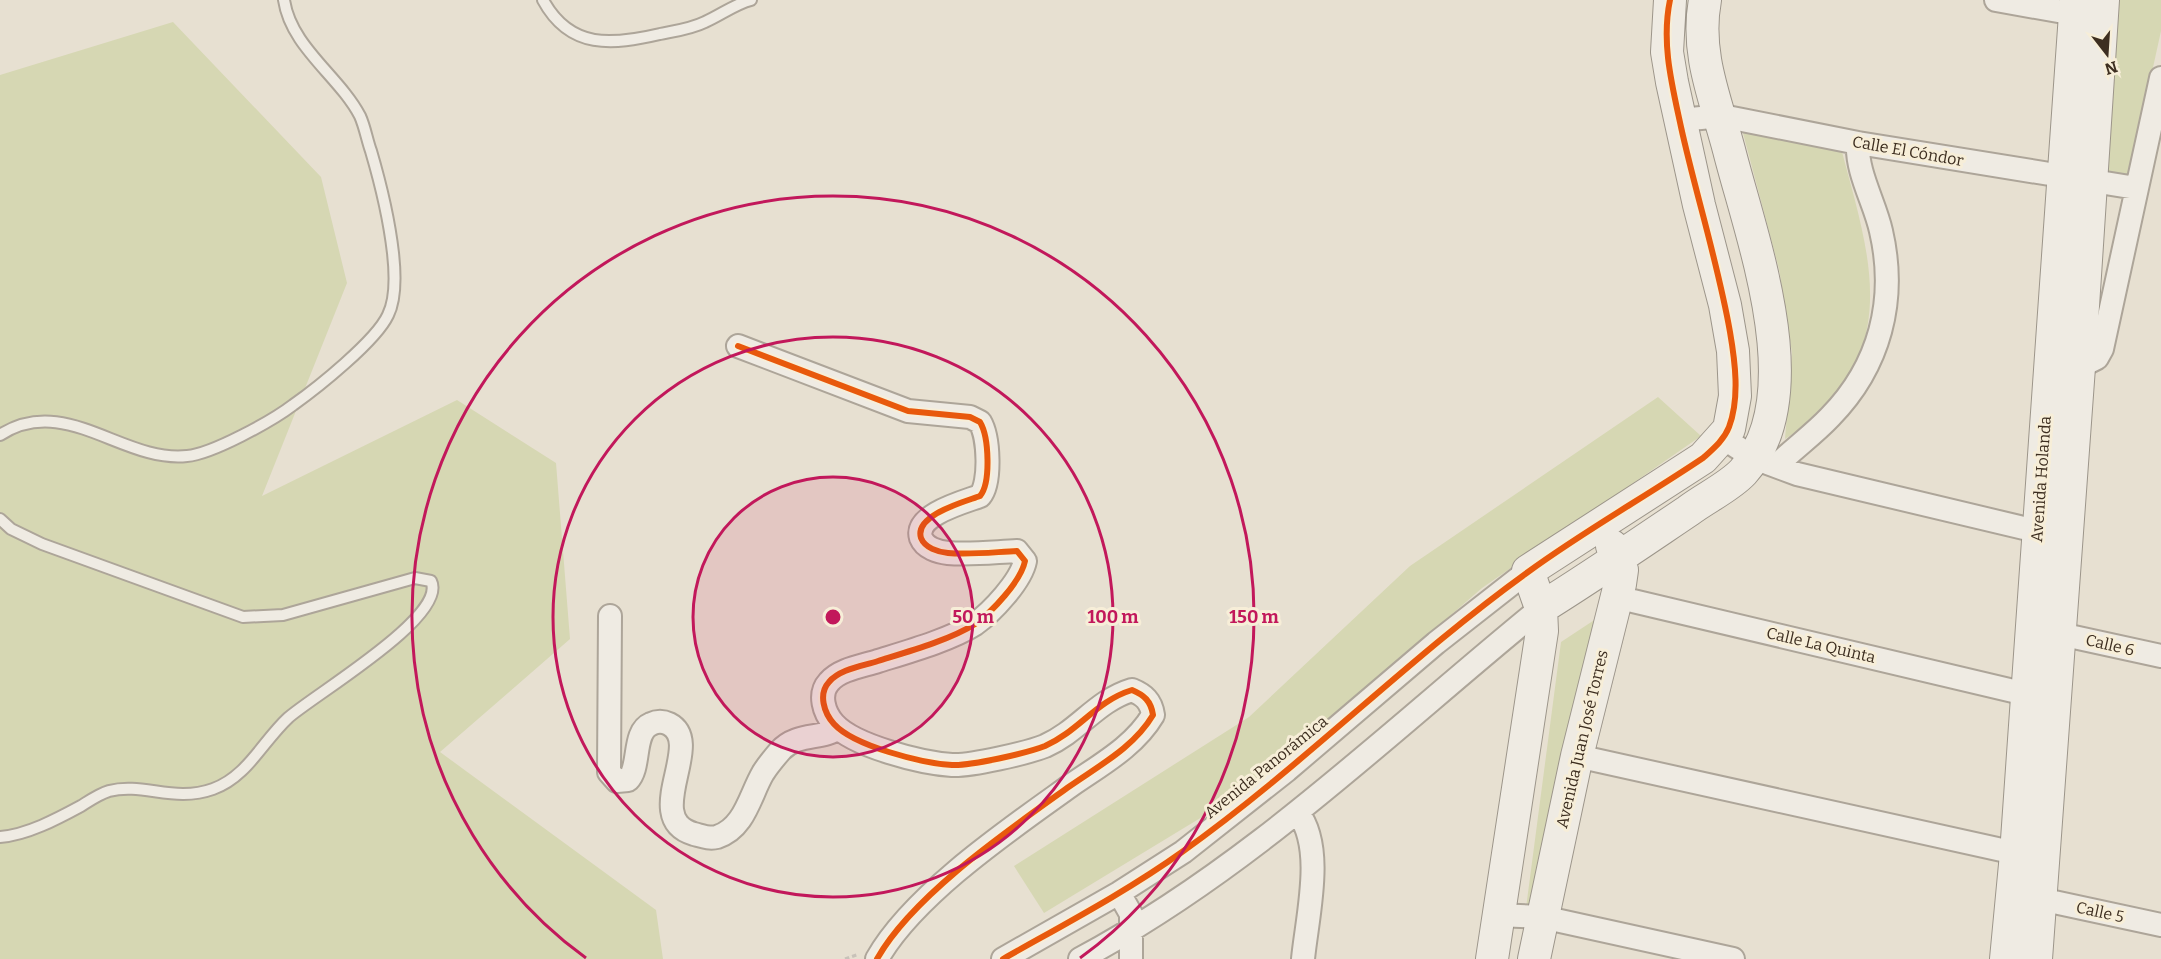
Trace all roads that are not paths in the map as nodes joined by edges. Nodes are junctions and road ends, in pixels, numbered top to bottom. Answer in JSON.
{"nodes":[{"id":1,"x":284,"y":0,"type":"edge"},
{"id":2,"x":543,"y":0,"type":"edge"},
{"id":3,"x":751,"y":0,"type":"edge"},
{"id":4,"x":1670,"y":0,"type":"edge"},
{"id":5,"x":1705,"y":0,"type":"edge"},
{"id":6,"x":1996,"y":0,"type":"edge"},
{"id":7,"x":2103,"y":0,"type":"edge"},
{"id":8,"x":2076,"y":7,"type":"edge"},
{"id":9,"x":2161,"y":78,"type":"edge"},
{"id":10,"x":1718,"y":116,"type":"junction"},
{"id":11,"x":1680,"y":120,"type":"junction"},
{"id":12,"x":1858,"y":142,"type":"junction"},
{"id":13,"x":2077,"y":179,"type":"junction"},
{"id":14,"x":2136,"y":188,"type":"junction"},
{"id":15,"x":738,"y":346,"type":"dead end"},
{"id":16,"x":2079,"y":368,"type":"junction"},
{"id":17,"x":0,"y":435,"type":"edge"},
{"id":18,"x":1723,"y":438,"type":"junction"},
{"id":19,"x":1765,"y":462,"type":"junction"},
{"id":20,"x":0,"y":519,"type":"edge"},
{"id":21,"x":1599,"y":525,"type":"junction"},
{"id":22,"x":2052,"y":535,"type":"junction"},
{"id":23,"x":1620,"y":559,"type":"junction"},
{"id":24,"x":1528,"y":571,"type":"junction"},
{"id":25,"x":1616,"y":597,"type":"junction"},
{"id":26,"x":1540,"y":609,"type":"junction"},
{"id":27,"x":610,"y":616,"type":"dead end"},
{"id":28,"x":2060,"y":634,"type":"junction"},
{"id":29,"x":2161,"y":656,"type":"edge"},
{"id":30,"x":2026,"y":694,"type":"junction"},
{"id":31,"x":838,"y":728,"type":"junction"},
{"id":32,"x":1577,"y":756,"type":"junction"},
{"id":33,"x":1298,"y":813,"type":"junction"},
{"id":34,"x":0,"y":837,"type":"edge"},
{"id":35,"x":2029,"y":856,"type":"junction"},
{"id":36,"x":1119,"y":893,"type":"junction"},
{"id":37,"x":2040,"y":899,"type":"junction"},
{"id":38,"x":1497,"y":915,"type":"junction"},
{"id":39,"x":1542,"y":917,"type":"junction"},
{"id":40,"x":2161,"y":925,"type":"edge"},
{"id":41,"x":1133,"y":931,"type":"junction"},
{"id":42,"x":877,"y":959,"type":"edge"},
{"id":43,"x":1003,"y":959,"type":"edge"},
{"id":44,"x":1080,"y":959,"type":"edge"},
{"id":45,"x":1131,"y":959,"type":"edge"},
{"id":46,"x":1303,"y":959,"type":"edge"},
{"id":47,"x":1492,"y":959,"type":"edge"},
{"id":48,"x":1534,"y":959,"type":"edge"},
{"id":49,"x":1733,"y":959,"type":"edge"},
{"id":50,"x":2006,"y":959,"type":"edge"},
{"id":51,"x":2036,"y":959,"type":"edge"}],
"edges":[{"from":1,"to":17,"type":"lane"},
{"from":2,"to":3,"type":"lane"},
{"from":4,"to":11,"type":"street"},
{"from":5,"to":10,"type":"street"},
{"from":6,"to":8,"type":"street"},
{"from":7,"to":13,"type":"street","name":"Avenida Holanda"},
{"from":8,"to":13,"type":"street","name":"Avenida Holanda"},
{"from":9,"to":14,"type":"street"},
{"from":10,"to":11,"type":"street","name":"Calle El Cóndor"},
{"from":10,"to":12,"type":"street","name":"Calle El Cóndor"},
{"from":10,"to":19,"type":"street"},
{"from":11,"to":18,"type":"street"},
{"from":12,"to":13,"type":"street","name":"Calle El Cóndor"},
{"from":12,"to":19,"type":"street"},
{"from":13,"to":14,"type":"street","name":"Calle El Cóndor"},
{"from":13,"to":16,"type":"street","name":"Avenida Holanda"},
{"from":13,"to":22,"type":"street","name":"Avenida Holanda"},
{"from":14,"to":16,"type":"street"},
{"from":15,"to":31,"type":"street"},
{"from":16,"to":22,"type":"street","name":"Avenida Holanda"},
{"from":18,"to":19,"type":"street"},
{"from":18,"to":21,"type":"street"},
{"from":19,"to":22,"type":"street"},
{"from":19,"to":23,"type":"street"},
{"from":20,"to":34,"type":"lane"},
{"from":21,"to":23,"type":"street"},
{"from":21,"to":24,"type":"street"},
{"from":22,"to":28,"type":"street","name":"Avenida Holanda"},
{"from":22,"to":30,"type":"street","name":"Avenida Holanda"},
{"from":23,"to":25,"type":"street","name":"Avenida Juan José Torres"},
{"from":23,"to":26,"type":"street"},
{"from":24,"to":26,"type":"street"},
{"from":24,"to":36,"type":"street","name":"Avenida Panorámica"},
{"from":25,"to":30,"type":"street","name":"Calle La Quinta"},
{"from":25,"to":32,"type":"street","name":"Avenida Juan José Torres"},
{"from":26,"to":33,"type":"street"},
{"from":26,"to":38,"type":"street"},
{"from":27,"to":31,"type":"street"},
{"from":28,"to":29,"type":"street","name":"Calle 6"},
{"from":28,"to":35,"type":"street","name":"Avenida Holanda"},
{"from":30,"to":35,"type":"street","name":"Avenida Holanda"},
{"from":31,"to":42,"type":"street"},
{"from":32,"to":35,"type":"street"},
{"from":32,"to":39,"type":"street","name":"Avenida Juan José Torres"},
{"from":33,"to":41,"type":"street"},
{"from":33,"to":46,"type":"street"},
{"from":35,"to":37,"type":"street","name":"Avenida Holanda"},
{"from":35,"to":50,"type":"street","name":"Avenida Holanda"},
{"from":36,"to":41,"type":"street"},
{"from":36,"to":43,"type":"street","name":"Avenida Panorámica"},
{"from":37,"to":40,"type":"street","name":"Calle 5"},
{"from":37,"to":51,"type":"street","name":"Avenida Holanda"},
{"from":38,"to":39,"type":"street"},
{"from":38,"to":47,"type":"street"},
{"from":39,"to":48,"type":"street","name":"Avenida Juan José Torres"},
{"from":39,"to":49,"type":"street"},
{"from":41,"to":44,"type":"street"},
{"from":41,"to":45,"type":"street"}]}
